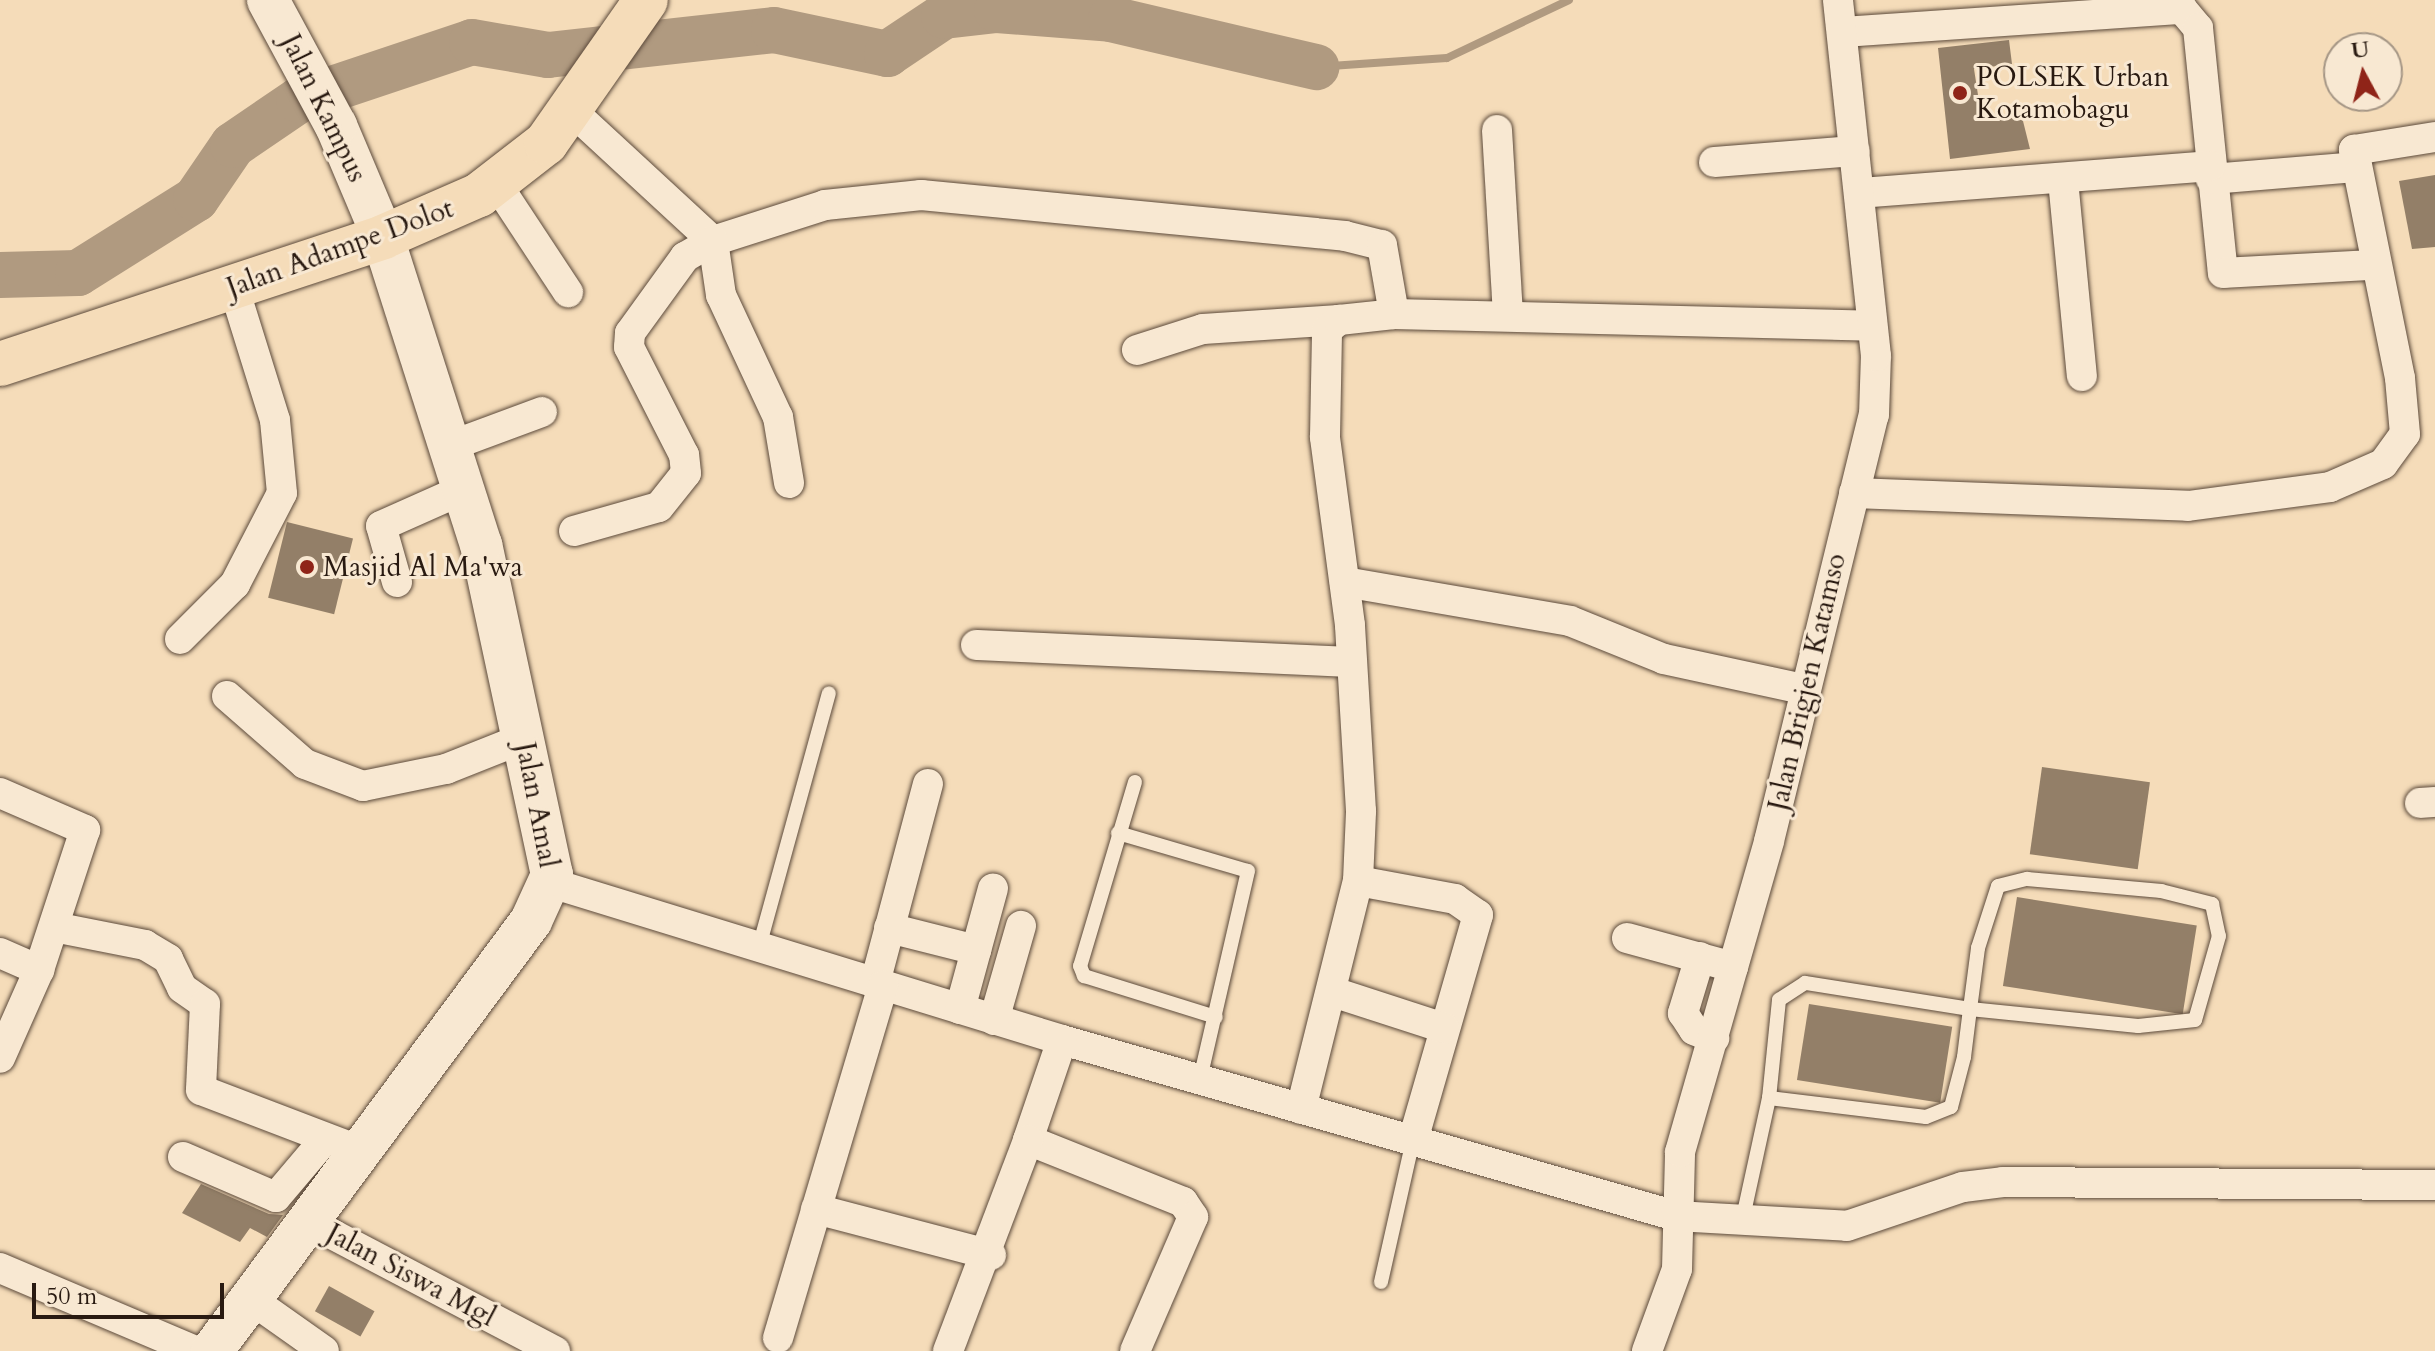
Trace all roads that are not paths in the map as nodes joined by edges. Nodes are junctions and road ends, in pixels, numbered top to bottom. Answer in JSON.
{"nodes":[{"id":1,"x":268,"y":0,"type":"edge"},
{"id":2,"x":1838,"y":0,"type":"edge"},
{"id":3,"x":632,"y":4,"type":"edge"},
{"id":4,"x":1843,"y":32,"type":"junction"},
{"id":5,"x":580,"y":86,"type":"junction"},
{"id":6,"x":1497,"y":130,"type":"dead end"},
{"id":7,"x":2435,"y":137,"type":"edge"},
{"id":8,"x":1855,"y":151,"type":"junction"},
{"id":9,"x":1714,"y":162,"type":"dead end"},
{"id":10,"x":2356,"y":167,"type":"junction"},
{"id":11,"x":2211,"y":172,"type":"junction"},
{"id":12,"x":2063,"y":180,"type":"junction"},
{"id":13,"x":496,"y":183,"type":"junction"},
{"id":14,"x":1860,"y":193,"type":"junction"},
{"id":15,"x":379,"y":227,"type":"junction"},
{"id":16,"x":713,"y":241,"type":"junction"},
{"id":17,"x":2372,"y":265,"type":"junction"},
{"id":18,"x":234,"y":288,"type":"junction"},
{"id":19,"x":568,"y":292,"type":"dead end"},
{"id":20,"x":1394,"y":314,"type":"junction"},
{"id":21,"x":1508,"y":315,"type":"junction"},
{"id":22,"x":1339,"y":320,"type":"junction"},
{"id":23,"x":1872,"y":326,"type":"junction"},
{"id":24,"x":0,"y":345,"type":"edge"},
{"id":25,"x":1137,"y":350,"type":"dead end"},
{"id":26,"x":0,"y":364,"type":"edge"},
{"id":27,"x":2082,"y":376,"type":"dead end"},
{"id":28,"x":542,"y":412,"type":"dead end"},
{"id":29,"x":450,"y":446,"type":"junction"},
{"id":30,"x":789,"y":483,"type":"dead end"},
{"id":31,"x":464,"y":489,"type":"junction"},
{"id":32,"x":1854,"y":493,"type":"junction"},
{"id":33,"x":574,"y":531,"type":"dead end"},
{"id":34,"x":397,"y":582,"type":"dead end"},
{"id":35,"x":1345,"y":582,"type":"junction"},
{"id":36,"x":180,"y":639,"type":"dead end"},
{"id":37,"x":976,"y":645,"type":"dead end"},
{"id":38,"x":1352,"y":662,"type":"junction"},
{"id":39,"x":1803,"y":689,"type":"junction"},
{"id":40,"x":829,"y":693,"type":"dead end"},
{"id":41,"x":227,"y":696,"type":"dead end"},
{"id":42,"x":524,"y":738,"type":"junction"},
{"id":43,"x":1135,"y":782,"type":"dead end"},
{"id":44,"x":928,"y":784,"type":"dead end"},
{"id":45,"x":0,"y":793,"type":"edge"},
{"id":46,"x":1118,"y":833,"type":"junction"},
{"id":47,"x":1358,"y":881,"type":"junction"},
{"id":48,"x":551,"y":883,"type":"junction"},
{"id":49,"x":993,"y":888,"type":"dead end"},
{"id":50,"x":1021,"y":926,"type":"dead end"},
{"id":51,"x":54,"y":927,"type":"junction"},
{"id":52,"x":889,"y":928,"type":"junction"},
{"id":53,"x":1627,"y":938,"type":"dead end"},
{"id":54,"x":759,"y":947,"type":"junction"},
{"id":55,"x":976,"y":950,"type":"junction"},
{"id":56,"x":0,"y":953,"type":"edge"},
{"id":57,"x":1700,"y":957,"type":"junction"},
{"id":58,"x":1733,"y":967,"type":"junction"},
{"id":59,"x":39,"y":970,"type":"junction"},
{"id":60,"x":879,"y":984,"type":"junction"},
{"id":61,"x":1333,"y":992,"type":"junction"},
{"id":62,"x":960,"y":1009,"type":"junction"},
{"id":63,"x":1970,"y":1009,"type":"junction"},
{"id":64,"x":1216,"y":1017,"type":"junction"},
{"id":65,"x":994,"y":1020,"type":"junction"},
{"id":66,"x":1444,"y":1028,"type":"junction"},
{"id":67,"x":1714,"y":1038,"type":"junction"},
{"id":68,"x":1062,"y":1040,"type":"junction"},
{"id":69,"x":0,"y":1058,"type":"edge"},
{"id":70,"x":1200,"y":1079,"type":"junction"},
{"id":71,"x":1769,"y":1098,"type":"junction"},
{"id":72,"x":1301,"y":1109,"type":"junction"},
{"id":73,"x":1028,"y":1140,"type":"junction"},
{"id":74,"x":1413,"y":1140,"type":"junction"},
{"id":75,"x":344,"y":1144,"type":"junction"},
{"id":76,"x":183,"y":1157,"type":"dead end"},
{"id":77,"x":2435,"y":1185,"type":"edge"},
{"id":78,"x":816,"y":1209,"type":"junction"},
{"id":79,"x":1676,"y":1216,"type":"junction"},
{"id":80,"x":309,"y":1222,"type":"junction"},
{"id":81,"x":1742,"y":1223,"type":"junction"},
{"id":82,"x":991,"y":1255,"type":"junction"},
{"id":83,"x":0,"y":1268,"type":"edge"},
{"id":84,"x":1381,"y":1282,"type":"dead end"},
{"id":85,"x":252,"y":1300,"type":"junction"},
{"id":86,"x":778,"y":1338,"type":"dead end"},
{"id":87,"x":1650,"y":1342,"type":"edge"},
{"id":88,"x":196,"y":1351,"type":"edge"},
{"id":89,"x":212,"y":1351,"type":"edge"},
{"id":90,"x":324,"y":1351,"type":"edge"},
{"id":91,"x":555,"y":1351,"type":"edge"},
{"id":92,"x":948,"y":1351,"type":"edge"},
{"id":93,"x":1135,"y":1351,"type":"edge"}],
"edges":[{"from":1,"to":15,"type":"street","name":"Jalan Kampus"},
{"from":2,"to":4,"type":"street","name":"Jalan Brigjen Katamso"},
{"from":3,"to":5,"type":"highway","name":"Jalan Adampe Dolot"},
{"from":4,"to":8,"type":"street","name":"Jalan Brigjen Katamso"},
{"from":4,"to":11,"type":"street"},
{"from":5,"to":13,"type":"highway","name":"Jalan Adampe Dolot"},
{"from":5,"to":15,"type":"highway","name":"Jalan Adampe Dolot"},
{"from":5,"to":16,"type":"street"},
{"from":6,"to":21,"type":"street"},
{"from":7,"to":10,"type":"street"},
{"from":8,"to":9,"type":"street"},
{"from":8,"to":14,"type":"street","name":"Jalan Brigjen Katamso"},
{"from":10,"to":11,"type":"street"},
{"from":10,"to":17,"type":"street"},
{"from":11,"to":12,"type":"street"},
{"from":11,"to":17,"type":"street"},
{"from":12,"to":14,"type":"street"},
{"from":12,"to":27,"type":"street"},
{"from":13,"to":15,"type":"highway","name":"Jalan Adampe Dolot"},
{"from":13,"to":19,"type":"street"},
{"from":14,"to":23,"type":"street","name":"Jalan Brigjen Katamso"},
{"from":15,"to":18,"type":"highway","name":"Jalan Adampe Dolot"},
{"from":15,"to":24,"type":"highway","name":"Jalan Adampe Dolot"},
{"from":15,"to":29,"type":"street","name":"Jalan Amal"},
{"from":16,"to":20,"type":"street"},
{"from":16,"to":30,"type":"street"},
{"from":16,"to":33,"type":"street"},
{"from":17,"to":32,"type":"street"},
{"from":18,"to":26,"type":"highway","name":"Jalan Adampe Dolot"},
{"from":18,"to":36,"type":"street"},
{"from":20,"to":21,"type":"street"},
{"from":20,"to":22,"type":"street"},
{"from":21,"to":23,"type":"street"},
{"from":22,"to":25,"type":"street"},
{"from":22,"to":35,"type":"street"},
{"from":23,"to":32,"type":"street","name":"Jalan Brigjen Katamso"},
{"from":28,"to":29,"type":"street"},
{"from":29,"to":31,"type":"street","name":"Jalan Amal"},
{"from":31,"to":34,"type":"street"},
{"from":31,"to":42,"type":"street","name":"Jalan Amal"},
{"from":32,"to":39,"type":"street","name":"Jalan Brigjen Katamso"},
{"from":35,"to":38,"type":"street"},
{"from":35,"to":39,"type":"street"},
{"from":37,"to":38,"type":"street"},
{"from":38,"to":47,"type":"street"},
{"from":39,"to":58,"type":"street","name":"Jalan Brigjen Katamso"},
{"from":40,"to":54,"type":"lane"},
{"from":41,"to":42,"type":"street"},
{"from":42,"to":48,"type":"street","name":"Jalan Amal"},
{"from":43,"to":46,"type":"lane"},
{"from":44,"to":52,"type":"street"},
{"from":45,"to":51,"type":"street"},
{"from":46,"to":64,"type":"lane"},
{"from":46,"to":64,"type":"lane"},
{"from":47,"to":61,"type":"street"},
{"from":47,"to":66,"type":"street"},
{"from":48,"to":54,"type":"street"},
{"from":48,"to":75,"type":"street","name":"Jalan Amal"},
{"from":49,"to":55,"type":"street"},
{"from":50,"to":65,"type":"street"},
{"from":51,"to":59,"type":"street"},
{"from":51,"to":75,"type":"street"},
{"from":52,"to":55,"type":"street"},
{"from":52,"to":60,"type":"street"},
{"from":53,"to":57,"type":"street"},
{"from":54,"to":60,"type":"street"},
{"from":55,"to":62,"type":"street"},
{"from":56,"to":59,"type":"street"},
{"from":57,"to":58,"type":"street"},
{"from":57,"to":67,"type":"street"},
{"from":58,"to":67,"type":"street","name":"Jalan Brigjen Katamso"},
{"from":59,"to":69,"type":"street"},
{"from":60,"to":62,"type":"street"},
{"from":60,"to":78,"type":"street"},
{"from":61,"to":66,"type":"street"},
{"from":61,"to":72,"type":"street"},
{"from":62,"to":65,"type":"street"},
{"from":63,"to":63,"type":"lane"},
{"from":63,"to":71,"type":"lane"},
{"from":63,"to":71,"type":"lane"},
{"from":64,"to":70,"type":"lane"},
{"from":65,"to":68,"type":"street"},
{"from":66,"to":74,"type":"street"},
{"from":67,"to":79,"type":"street","name":"Jalan Brigjen Katamso"},
{"from":68,"to":70,"type":"street"},
{"from":68,"to":73,"type":"street"},
{"from":70,"to":72,"type":"street"},
{"from":71,"to":81,"type":"lane"},
{"from":72,"to":74,"type":"street"},
{"from":73,"to":82,"type":"street"},
{"from":73,"to":93,"type":"street"},
{"from":74,"to":79,"type":"street"},
{"from":74,"to":84,"type":"lane"},
{"from":75,"to":76,"type":"street"},
{"from":75,"to":80,"type":"street","name":"Jalan Amal"},
{"from":77,"to":81,"type":"street"},
{"from":78,"to":82,"type":"street"},
{"from":78,"to":86,"type":"street"},
{"from":79,"to":81,"type":"street"},
{"from":79,"to":87,"type":"street","name":"Jalan Brigjen Katamso"},
{"from":80,"to":85,"type":"street","name":"Jalan Amal"},
{"from":80,"to":91,"type":"street","name":"Jalan Siswa Mgl"},
{"from":82,"to":92,"type":"street"},
{"from":83,"to":88,"type":"street"},
{"from":85,"to":89,"type":"street","name":"Jalan Amal"},
{"from":85,"to":90,"type":"street"}]}
